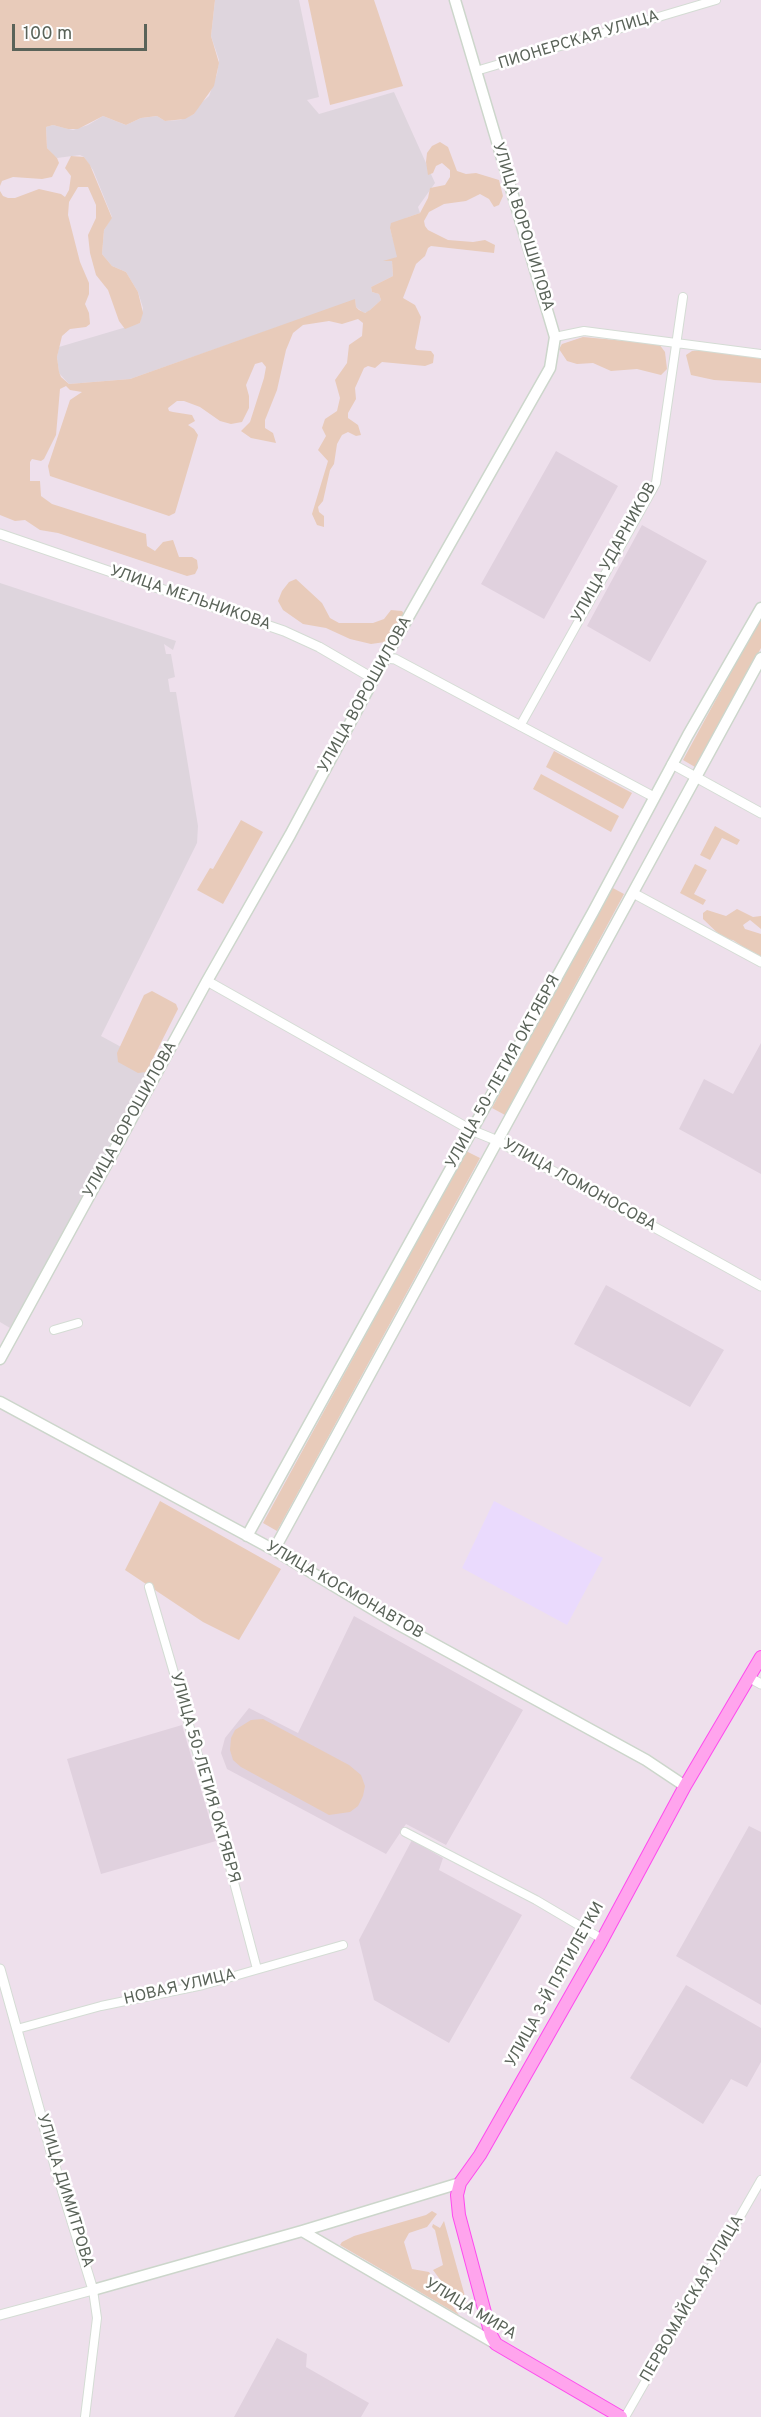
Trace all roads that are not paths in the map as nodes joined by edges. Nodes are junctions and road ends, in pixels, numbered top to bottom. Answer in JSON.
{"nodes":[{"id":1,"x":455,"y":0,"type":"edge"},
{"id":2,"x":716,"y":0,"type":"edge"},
{"id":3,"x":476,"y":71,"type":"junction"},
{"id":4,"x":683,"y":297,"type":"dead end"},
{"id":5,"x":555,"y":337,"type":"junction"},
{"id":6,"x":677,"y":342,"type":"junction"},
{"id":7,"x":761,"y":354,"type":"edge"},
{"id":8,"x":0,"y":534,"type":"edge"},
{"id":9,"x":761,"y":608,"type":"edge"},
{"id":10,"x":385,"y":658,"type":"junction"},
{"id":11,"x":761,"y":658,"type":"edge"},
{"id":12,"x":374,"y":679,"type":"junction"},
{"id":13,"x":520,"y":726,"type":"junction"},
{"id":14,"x":672,"y":764,"type":"junction"},
{"id":15,"x":696,"y":777,"type":"junction"},
{"id":16,"x":654,"y":797,"type":"junction"},
{"id":17,"x":761,"y":813,"type":"edge"},
{"id":18,"x":633,"y":893,"type":"junction"},
{"id":19,"x":761,"y":962,"type":"edge"},
{"id":20,"x":207,"y":981,"type":"junction"},
{"id":21,"x":471,"y":1130,"type":"junction"},
{"id":22,"x":498,"y":1141,"type":"junction"},
{"id":23,"x":761,"y":1286,"type":"edge"},
{"id":24,"x":78,"y":1323,"type":"dead end"},
{"id":25,"x":54,"y":1330,"type":"dead end"},
{"id":26,"x":0,"y":1359,"type":"edge"},
{"id":27,"x":0,"y":1402,"type":"edge"},
{"id":28,"x":247,"y":1536,"type":"junction"},
{"id":29,"x":274,"y":1550,"type":"junction"},
{"id":30,"x":149,"y":1587,"type":"dead end"},
{"id":31,"x":761,"y":1657,"type":"edge"},
{"id":32,"x":755,"y":1681,"type":"edge"},
{"id":33,"x":685,"y":1786,"type":"junction"},
{"id":34,"x":405,"y":1832,"type":"dead end"},
{"id":35,"x":602,"y":1939,"type":"junction"},
{"id":36,"x":343,"y":1945,"type":"dead end"},
{"id":37,"x":0,"y":1969,"type":"edge"},
{"id":38,"x":257,"y":1969,"type":"junction"},
{"id":39,"x":17,"y":2029,"type":"junction"},
{"id":40,"x":761,"y":2180,"type":"edge"},
{"id":41,"x":460,"y":2183,"type":"junction"},
{"id":42,"x":302,"y":2231,"type":"junction"},
{"id":43,"x":93,"y":2290,"type":"junction"},
{"id":44,"x":0,"y":2315,"type":"edge"},
{"id":45,"x":496,"y":2344,"type":"junction"},
{"id":46,"x":85,"y":2417,"type":"edge"},
{"id":47,"x":623,"y":2417,"type":"edge"}],
"edges":[{"from":1,"to":3,"type":"main road","name":"УЛИЦА ВОРОШИЛОВА"},
{"from":2,"to":3,"type":"street","name":"ПИОНЕРСКАЯ УЛИЦА"},
{"from":3,"to":5,"type":"main road","name":"УЛИЦА ВОРОШИЛОВА"},
{"from":4,"to":6,"type":"street","name":"УЛИЦА УДАРНИКОВ"},
{"from":5,"to":6,"type":"street"},
{"from":5,"to":10,"type":"main road","name":"УЛИЦА ВОРОШИЛОВА"},
{"from":6,"to":7,"type":"street"},
{"from":6,"to":13,"type":"street","name":"УЛИЦА УДАРНИКОВ"},
{"from":8,"to":12,"type":"street","name":"УЛИЦА МЕЛЬНИКОВА"},
{"from":9,"to":14,"type":"main road","name":"УЛИЦА 50-ЛЕТИЯ ОКТЯБРЯ"},
{"from":10,"to":12,"type":"main road","name":"УЛИЦА ВОРОШИЛОВА"},
{"from":10,"to":13,"type":"street"},
{"from":11,"to":15,"type":"main road","name":"УЛИЦА 50-ЛЕТИЯ ОКТЯБРЯ"},
{"from":12,"to":20,"type":"main road","name":"УЛИЦА ВОРОШИЛОВА"},
{"from":13,"to":16,"type":"street"},
{"from":14,"to":15,"type":"street"},
{"from":14,"to":16,"type":"main road","name":"УЛИЦА 50-ЛЕТИЯ ОКТЯБРЯ"},
{"from":15,"to":17,"type":"street"},
{"from":15,"to":18,"type":"main road","name":"УЛИЦА 50-ЛЕТИЯ ОКТЯБРЯ"},
{"from":16,"to":21,"type":"main road","name":"УЛИЦА 50-ЛЕТИЯ ОКТЯБРЯ"},
{"from":18,"to":19,"type":"street"},
{"from":18,"to":22,"type":"main road","name":"УЛИЦА 50-ЛЕТИЯ ОКТЯБРЯ"},
{"from":20,"to":21,"type":"street","name":"УЛИЦА ЛОМОНОСОВА"},
{"from":20,"to":26,"type":"main road","name":"УЛИЦА ВОРОШИЛОВА"},
{"from":21,"to":22,"type":"street","name":"УЛИЦА ЛОМОНОСОВА"},
{"from":21,"to":28,"type":"main road","name":"УЛИЦА 50-ЛЕТИЯ ОКТЯБРЯ"},
{"from":22,"to":23,"type":"street","name":"УЛИЦА ЛОМОНОСОВА"},
{"from":22,"to":29,"type":"main road","name":"УЛИЦА 50-ЛЕТИЯ ОКТЯБРЯ"},
{"from":24,"to":25,"type":"street"},
{"from":27,"to":28,"type":"main road","name":"УЛИЦА КОСМОНАВТОВ"},
{"from":28,"to":29,"type":"main road","name":"УЛИЦА КОСМОНАВТОВ"},
{"from":29,"to":33,"type":"main road","name":"УЛИЦА КОСМОНАВТОВ"},
{"from":30,"to":38,"type":"street","name":"УЛИЦА 50-ЛЕТИЯ ОКТЯБРЯ"},
{"from":31,"to":32,"type":"main road","name":"УЛИЦА 3-Й ПЯТИЛЕТКИ"},
{"from":32,"to":33,"type":"main road","name":"УЛИЦА 3-Й ПЯТИЛЕТКИ"},
{"from":33,"to":35,"type":"main road","name":"УЛИЦА 3-Й ПЯТИЛЕТКИ"},
{"from":34,"to":35,"type":"street"},
{"from":35,"to":41,"type":"main road","name":"УЛИЦА 3-Й ПЯТИЛЕТКИ"},
{"from":36,"to":38,"type":"street","name":"НОВАЯ УЛИЦА"},
{"from":37,"to":39,"type":"street","name":"УЛИЦА ДИМИТРОВА"},
{"from":38,"to":39,"type":"street","name":"НОВАЯ УЛИЦА"},
{"from":39,"to":43,"type":"street","name":"УЛИЦА ДИМИТРОВА"},
{"from":40,"to":47,"type":"street","name":"ПЕРВОМАЙСКАЯ УЛИЦА"},
{"from":41,"to":42,"type":"main road"},
{"from":41,"to":45,"type":"main road"},
{"from":42,"to":43,"type":"main road"},
{"from":42,"to":45,"type":"main road","name":"УЛИЦА МИРА"},
{"from":43,"to":44,"type":"street"},
{"from":43,"to":46,"type":"street","name":"УЛИЦА ДИМИТРОВА"},
{"from":45,"to":47,"type":"main road","name":"УЛИЦА МИРА"}]}
